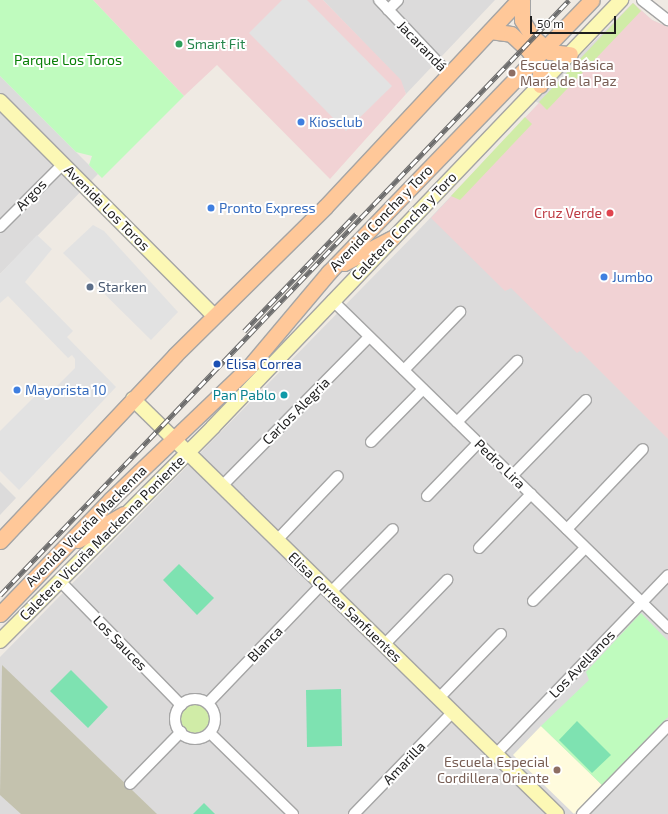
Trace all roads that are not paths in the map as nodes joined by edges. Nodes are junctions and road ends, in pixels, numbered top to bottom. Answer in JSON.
{"nodes":[{"id":1,"x":379,"y":0,"type":"edge"},
{"id":2,"x":398,"y":0,"type":"edge"},
{"id":3,"x":521,"y":0,"type":"edge"},
{"id":4,"x":592,"y":0,"type":"edge"},
{"id":5,"x":621,"y":0,"type":"edge"},
{"id":6,"x":642,"y":0,"type":"edge"},
{"id":7,"x":388,"y":10,"type":"junction"},
{"id":8,"x":668,"y":20,"type":"edge"},
{"id":9,"x":490,"y":31,"type":"junction"},
{"id":10,"x":540,"y":54,"type":"junction"},
{"id":11,"x":570,"y":54,"type":"junction"},
{"id":12,"x":450,"y":74,"type":"junction"},
{"id":13,"x":540,"y":86,"type":"junction"},
{"id":14,"x":0,"y":101,"type":"edge"},
{"id":15,"x":62,"y":164,"type":"junction"},
{"id":16,"x":0,"y":227,"type":"edge"},
{"id":17,"x":392,"y":238,"type":"junction"},
{"id":18,"x":329,"y":272,"type":"junction"},
{"id":19,"x":332,"y":300,"type":"junction"},
{"id":20,"x":460,"y":312,"type":"dead end"},
{"id":21,"x":214,"y":316,"type":"junction"},
{"id":22,"x":369,"y":336,"type":"junction"},
{"id":23,"x":517,"y":361,"type":"dead end"},
{"id":24,"x":404,"y":370,"type":"junction"},
{"id":25,"x":423,"y":389,"type":"junction"},
{"id":26,"x":133,"y":399,"type":"junction"},
{"id":27,"x":586,"y":400,"type":"dead end"},
{"id":28,"x":457,"y":422,"type":"junction"},
{"id":29,"x":175,"y":440,"type":"junction"},
{"id":30,"x":371,"y":442,"type":"dead end"},
{"id":31,"x":478,"y":443,"type":"junction"},
{"id":32,"x":644,"y":449,"type":"dead end"},
{"id":33,"x":188,"y":453,"type":"junction"},
{"id":34,"x":338,"y":476,"type":"dead end"},
{"id":35,"x":512,"y":476,"type":"junction"},
{"id":36,"x":222,"y":486,"type":"junction"},
{"id":37,"x":531,"y":494,"type":"junction"},
{"id":38,"x":427,"y":496,"type":"dead end"},
{"id":39,"x":124,"y":514,"type":"junction"},
{"id":40,"x":393,"y":529,"type":"dead end"},
{"id":41,"x":567,"y":529,"type":"junction"},
{"id":42,"x":1,"y":539,"type":"edge"},
{"id":43,"x":277,"y":540,"type":"junction"},
{"id":44,"x":63,"y":548,"type":"junction"},
{"id":45,"x":479,"y":548,"type":"dead end"},
{"id":46,"x":586,"y":548,"type":"junction"},
{"id":47,"x":668,"y":575,"type":"edge"},
{"id":48,"x":59,"y":580,"type":"junction"},
{"id":49,"x":447,"y":580,"type":"dead end"},
{"id":50,"x":326,"y":588,"type":"junction"},
{"id":51,"x":533,"y":601,"type":"dead end"},
{"id":52,"x":642,"y":602,"type":"junction"},
{"id":53,"x":0,"y":614,"type":"edge"},
{"id":54,"x":668,"y":628,"type":"edge"},
{"id":55,"x":501,"y":634,"type":"dead end"},
{"id":56,"x":0,"y":641,"type":"edge"},
{"id":57,"x":384,"y":645,"type":"junction"},
{"id":58,"x":439,"y":698,"type":"junction"},
{"id":59,"x":208,"y":703,"type":"junction"},
{"id":60,"x":181,"y":705,"type":"junction"},
{"id":61,"x":453,"y":712,"type":"junction"},
{"id":62,"x":668,"y":726,"type":"edge"},
{"id":63,"x":181,"y":732,"type":"junction"},
{"id":64,"x":210,"y":733,"type":"junction"},
{"id":65,"x":496,"y":754,"type":"junction"},
{"id":66,"x":130,"y":784,"type":"dead end"},
{"id":67,"x":293,"y":814,"type":"edge"},
{"id":68,"x":354,"y":814,"type":"edge"},
{"id":69,"x":557,"y":814,"type":"edge"},
{"id":70,"x":582,"y":814,"type":"edge"}],
"edges":[{"from":1,"to":7,"type":"street","name":"Jacarandá"},
{"from":2,"to":7,"type":"street"},
{"from":3,"to":9,"type":"main road"},
{"from":3,"to":10,"type":"main road"},
{"from":4,"to":10,"type":"main road","name":"Avenida Concha y Toro"},
{"from":5,"to":11,"type":"street","name":"Caletera Concha y Toro"},
{"from":6,"to":8,"type":"street"},
{"from":7,"to":12,"type":"street","name":"Jacarandá"},
{"from":9,"to":10,"type":"main road"},
{"from":9,"to":12,"type":"main road"},
{"from":10,"to":11,"type":"main road"},
{"from":10,"to":13,"type":"main road"},
{"from":10,"to":18,"type":"main road","name":"Avenida Concha y Toro"},
{"from":11,"to":13,"type":"street","name":"Caletera Concha y Toro"},
{"from":12,"to":21,"type":"main road"},
{"from":13,"to":17,"type":"street","name":"Caletera Concha y Toro"},
{"from":14,"to":15,"type":"street","name":"Avenida Los Toros"},
{"from":15,"to":16,"type":"street","name":"Argos"},
{"from":15,"to":21,"type":"street","name":"Avenida Los Toros"},
{"from":17,"to":18,"type":"main road"},
{"from":17,"to":19,"type":"street","name":"Caletera Concha y Toro"},
{"from":18,"to":29,"type":"main road","name":"Avenida Concha y Toro"},
{"from":19,"to":22,"type":"street","name":"Pedro Lira"},
{"from":19,"to":33,"type":"street","name":"Caletera Concha y Toro"},
{"from":20,"to":24,"type":"street"},
{"from":21,"to":26,"type":"main road"},
{"from":22,"to":24,"type":"street","name":"Pedro Lira"},
{"from":22,"to":36,"type":"street","name":"Carlos Alegria"},
{"from":23,"to":28,"type":"street"},
{"from":24,"to":25,"type":"street","name":"Pedro Lira"},
{"from":25,"to":28,"type":"street","name":"Pedro Lira"},
{"from":25,"to":30,"type":"street"},
{"from":26,"to":29,"type":"street","name":"Elisa Correa Sanfuentes"},
{"from":26,"to":42,"type":"main road"},
{"from":27,"to":35,"type":"street"},
{"from":28,"to":31,"type":"street","name":"Pedro Lira"},
{"from":29,"to":33,"type":"street","name":"Elisa Correa Sanfuentes"},
{"from":29,"to":44,"type":"main road","name":"Avenida Vicuña Mackenna"},
{"from":31,"to":35,"type":"street","name":"Pedro Lira"},
{"from":31,"to":38,"type":"street"},
{"from":32,"to":41,"type":"street"},
{"from":33,"to":36,"type":"street","name":"Elisa Correa Sanfuentes"},
{"from":33,"to":39,"type":"street","name":"Caletera Vicuña Mackenna Poniente"},
{"from":34,"to":43,"type":"street"},
{"from":35,"to":37,"type":"street","name":"Pedro Lira"},
{"from":36,"to":43,"type":"street","name":"Elisa Correa Sanfuentes"},
{"from":37,"to":41,"type":"street","name":"Pedro Lira"},
{"from":37,"to":45,"type":"street"},
{"from":39,"to":44,"type":"main road"},
{"from":39,"to":48,"type":"street","name":"Caletera Vicuña Mackenna Poniente"},
{"from":40,"to":50,"type":"street","name":"Blanca"},
{"from":41,"to":46,"type":"street","name":"Pedro Lira"},
{"from":43,"to":50,"type":"street","name":"Elisa Correa Sanfuentes"},
{"from":44,"to":53,"type":"main road","name":"Avenida Vicuña Mackenna"},
{"from":46,"to":51,"type":"street"},
{"from":46,"to":52,"type":"street","name":"Pedro Lira"},
{"from":47,"to":52,"type":"street","name":"Los Avellanos"},
{"from":48,"to":56,"type":"street","name":"Caletera Vicuña Mackenna Poniente"},
{"from":48,"to":60,"type":"street","name":"Los Sauces"},
{"from":49,"to":57,"type":"street"},
{"from":50,"to":57,"type":"street","name":"Elisa Correa Sanfuentes"},
{"from":50,"to":59,"type":"street","name":"Blanca"},
{"from":52,"to":54,"type":"street","name":"Pedro Lira"},
{"from":52,"to":65,"type":"street","name":"Los Avellanos"},
{"from":55,"to":58,"type":"street"},
{"from":57,"to":58,"type":"street","name":"Elisa Correa Sanfuentes"},
{"from":58,"to":61,"type":"street","name":"Elisa Correa Sanfuentes"},
{"from":59,"to":60,"type":"street"},
{"from":59,"to":64,"type":"street"},
{"from":60,"to":63,"type":"street"},
{"from":61,"to":65,"type":"street","name":"Elisa Correa Sanfuentes"},
{"from":61,"to":68,"type":"street","name":"Amarilla"},
{"from":62,"to":70,"type":"street"},
{"from":63,"to":64,"type":"street"},
{"from":63,"to":66,"type":"street"},
{"from":64,"to":67,"type":"street"},
{"from":65,"to":69,"type":"street","name":"Elisa Correa Sanfuentes"}]}
